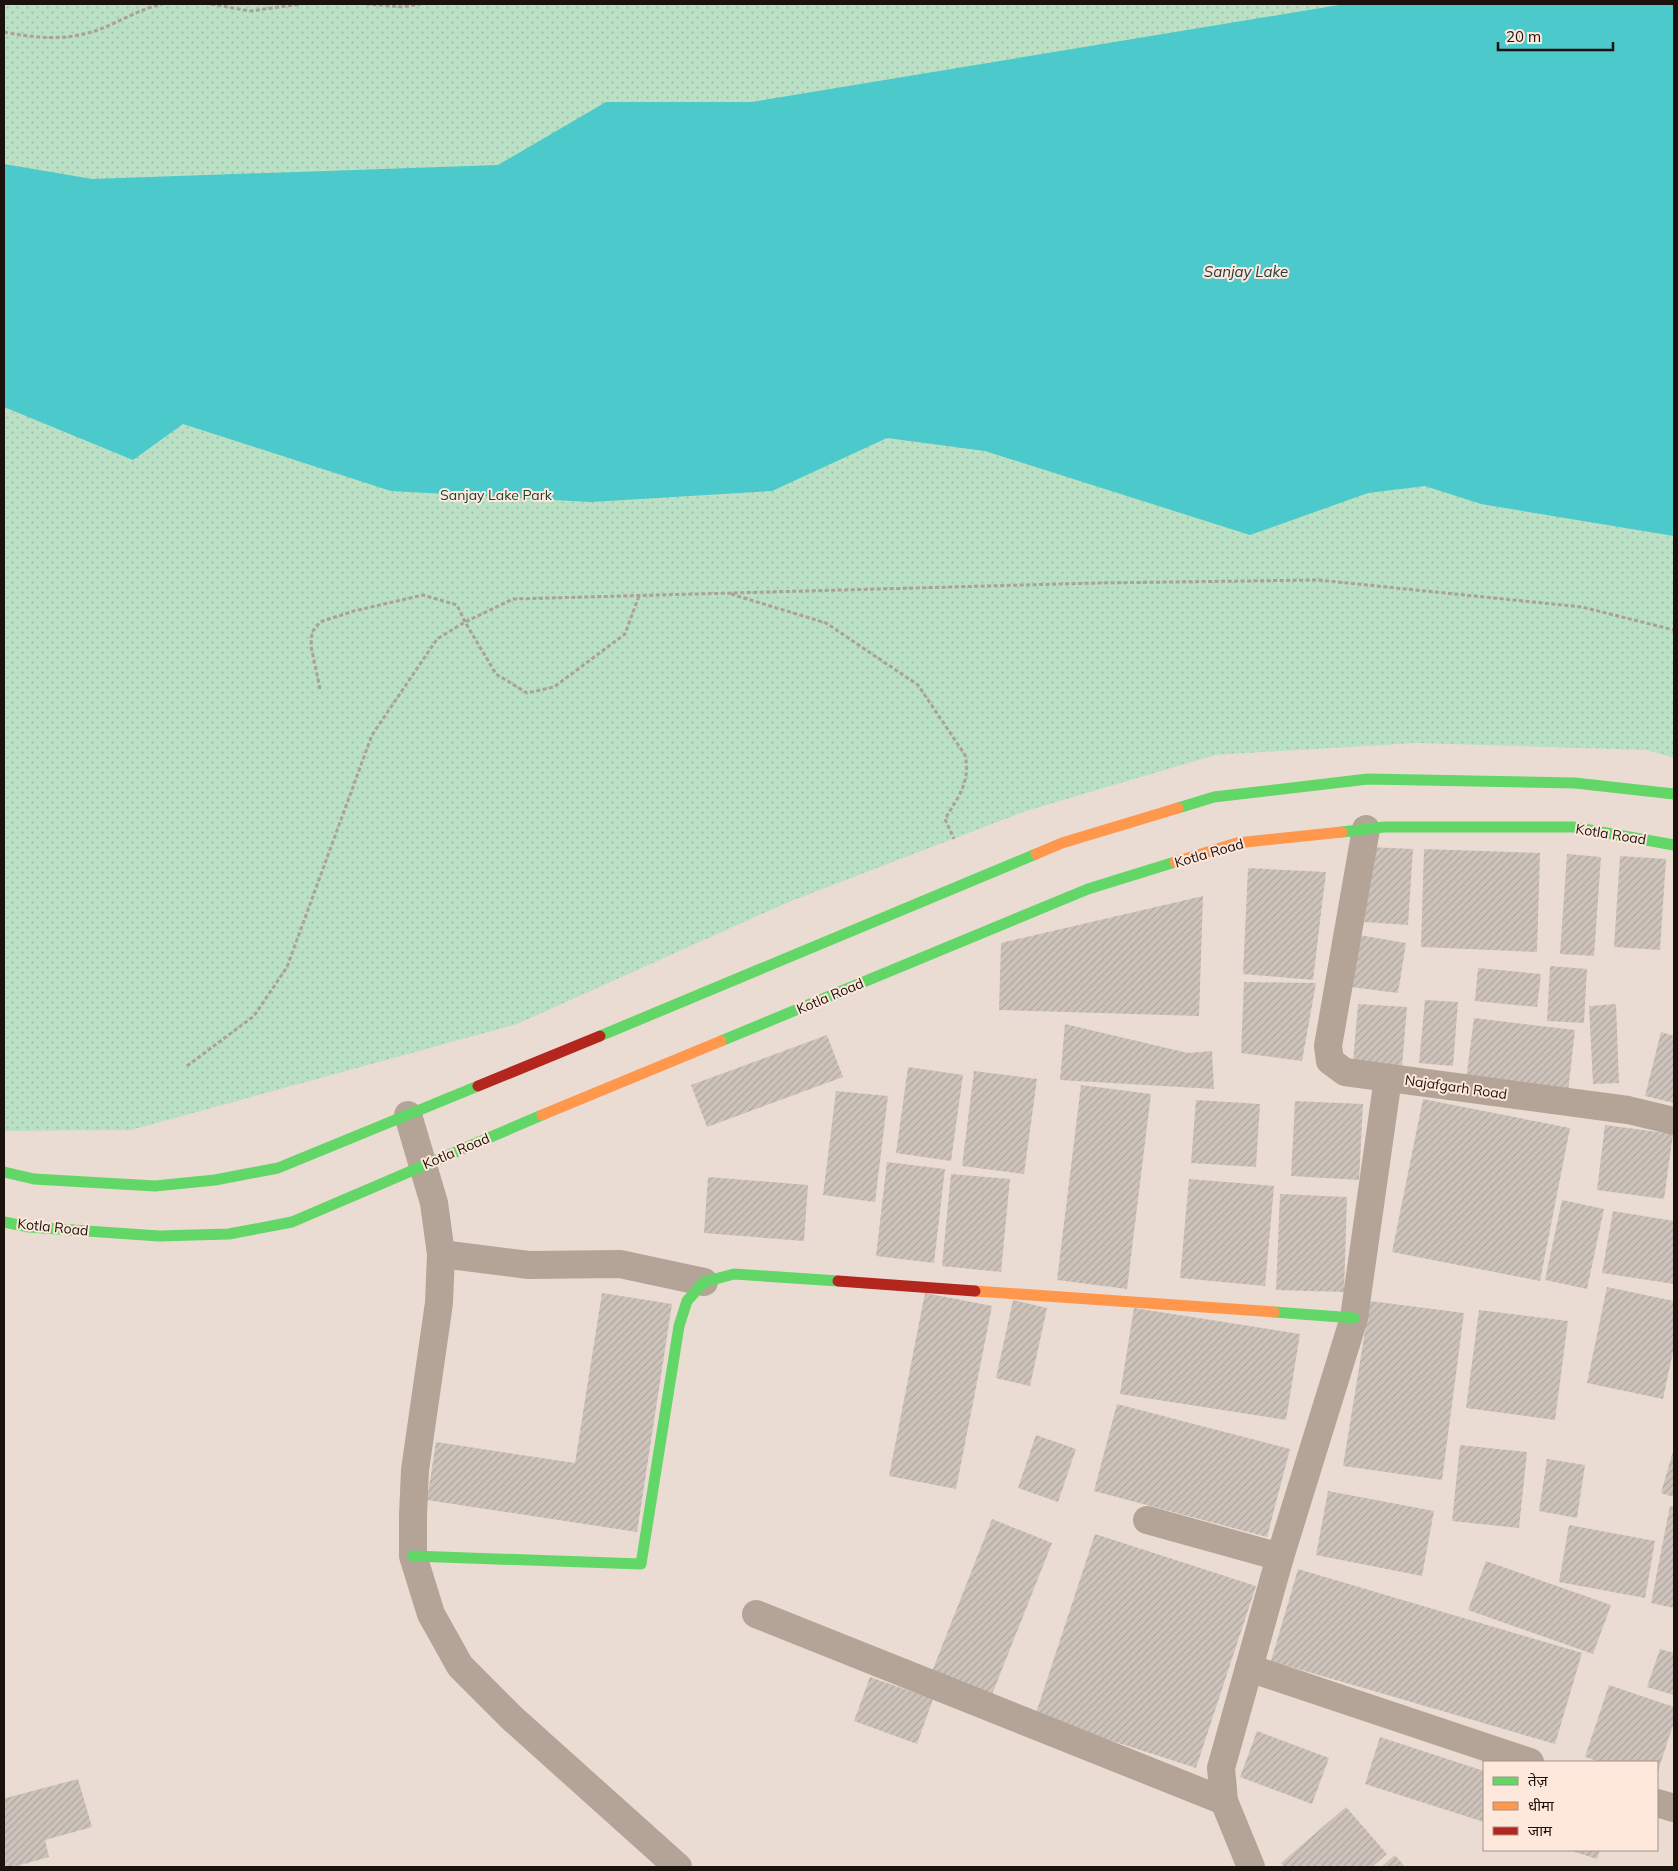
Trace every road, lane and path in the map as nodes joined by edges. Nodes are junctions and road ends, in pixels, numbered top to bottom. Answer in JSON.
{"nodes":[{"id":1,"x":162,"y":4,"type":"edge"},
{"id":2,"x":211,"y":4,"type":"edge"},
{"id":3,"x":301,"y":4,"type":"edge"},
{"id":4,"x":366,"y":4,"type":"edge"},
{"id":5,"x":421,"y":4,"type":"edge"},
{"id":6,"x":4,"y":32,"type":"edge"},
{"id":7,"x":728,"y":593,"type":"junction"},
{"id":8,"x":640,"y":596,"type":"junction"},
{"id":9,"x":465,"y":622,"type":"junction"},
{"id":10,"x":1674,"y":630,"type":"edge"},
{"id":11,"x":320,"y":689,"type":"dead end"},
{"id":12,"x":1674,"y":794,"type":"edge"},
{"id":13,"x":1366,"y":829,"type":"junction"},
{"id":14,"x":954,"y":839,"type":"dead end"},
{"id":15,"x":1674,"y":845,"type":"edge"},
{"id":16,"x":188,"y":1066,"type":"dead end"},
{"id":17,"x":1388,"y":1078,"type":"junction"},
{"id":18,"x":408,"y":1115,"type":"junction"},
{"id":19,"x":1674,"y":1121,"type":"edge"},
{"id":20,"x":423,"y":1165,"type":"junction"},
{"id":21,"x":4,"y":1172,"type":"edge"},
{"id":22,"x":4,"y":1222,"type":"edge"},
{"id":23,"x":441,"y":1254,"type":"junction"},
{"id":24,"x":704,"y":1282,"type":"junction"},
{"id":25,"x":1354,"y":1318,"type":"junction"},
{"id":26,"x":1148,"y":1520,"type":"dead end"},
{"id":27,"x":413,"y":1556,"type":"junction"},
{"id":28,"x":1280,"y":1557,"type":"junction"},
{"id":29,"x":756,"y":1614,"type":"dead end"},
{"id":30,"x":1249,"y":1668,"type":"junction"},
{"id":31,"x":1527,"y":1761,"type":"edge"},
{"id":32,"x":1224,"y":1802,"type":"junction"},
{"id":33,"x":1658,"y":1803,"type":"edge"},
{"id":34,"x":1674,"y":1808,"type":"edge"},
{"id":35,"x":678,"y":1867,"type":"edge"},
{"id":36,"x":1251,"y":1867,"type":"edge"}],
"edges":[{"from":1,"to":6,"type":"path"},
{"from":2,"to":3,"type":"path"},
{"from":4,"to":5,"type":"path"},
{"from":7,"to":8,"type":"path"},
{"from":7,"to":10,"type":"path"},
{"from":7,"to":14,"type":"path"},
{"from":8,"to":9,"type":"path"},
{"from":8,"to":9,"type":"path"},
{"from":9,"to":11,"type":"path"},
{"from":9,"to":16,"type":"path"},
{"from":12,"to":18,"type":"main road"},
{"from":13,"to":15,"type":"main road","name":"Kotla Road"},
{"from":13,"to":17,"type":"street"},
{"from":13,"to":20,"type":"main road","name":"Kotla Road"},
{"from":17,"to":19,"type":"street","name":"Najafgarh Road"},
{"from":17,"to":25,"type":"street","name":"Najafgarh Road"},
{"from":18,"to":20,"type":"street"},
{"from":18,"to":21,"type":"main road"},
{"from":20,"to":22,"type":"main road","name":"Kotla Road"},
{"from":20,"to":23,"type":"street"},
{"from":23,"to":24,"type":"street"},
{"from":23,"to":27,"type":"street"},
{"from":24,"to":25,"type":"main road"},
{"from":24,"to":27,"type":"main road"},
{"from":25,"to":28,"type":"street","name":"Najafgarh Road"},
{"from":26,"to":28,"type":"street"},
{"from":27,"to":35,"type":"street"},
{"from":28,"to":30,"type":"street","name":"Najafgarh Road"},
{"from":29,"to":32,"type":"street"},
{"from":30,"to":31,"type":"street"},
{"from":30,"to":32,"type":"street","name":"Najafgarh Road"},
{"from":32,"to":36,"type":"street","name":"Najafgarh Road"},
{"from":33,"to":34,"type":"street"}]}
